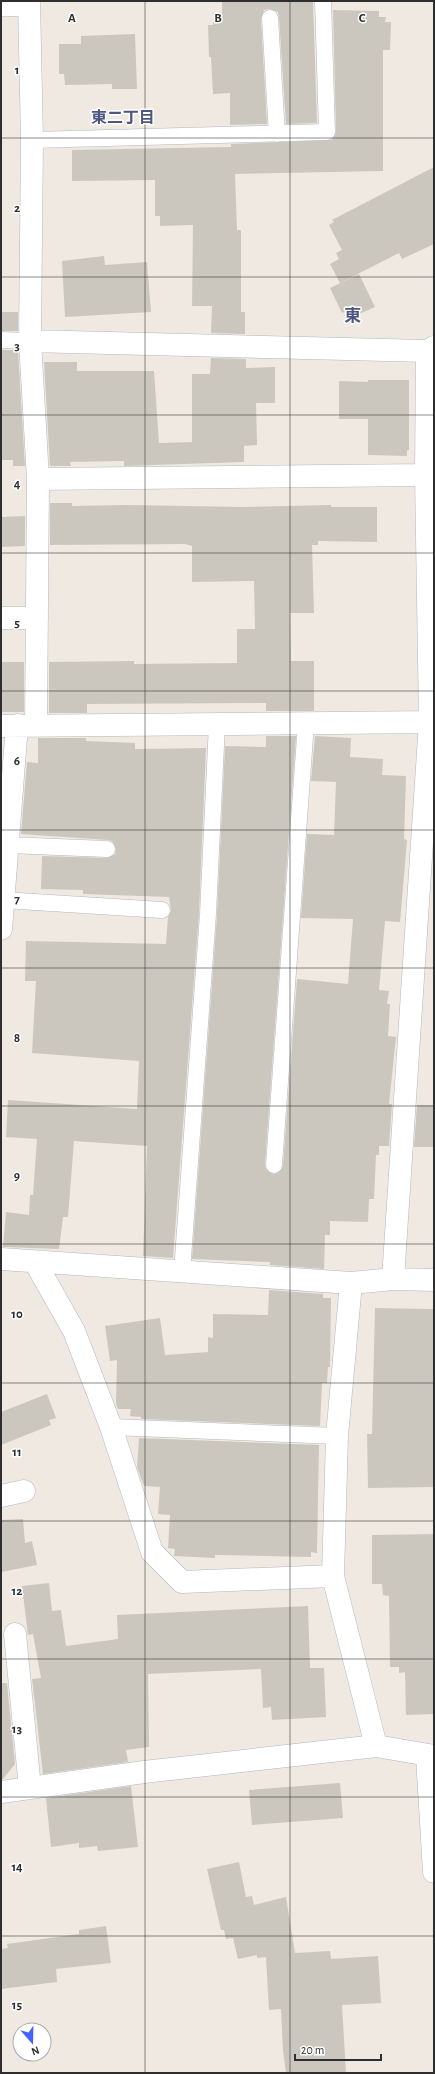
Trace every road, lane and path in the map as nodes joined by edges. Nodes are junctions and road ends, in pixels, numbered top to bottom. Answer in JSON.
{"nodes":[{"id":1,"x":323,"y":1,"type":"edge"},
{"id":2,"x":29,"y":3,"type":"edge"},
{"id":3,"x":1,"y":5,"type":"edge"},
{"id":4,"x":270,"y":18,"type":"dead end"},
{"id":5,"x":277,"y":134,"type":"junction"},
{"id":6,"x":32,"y":140,"type":"junction"},
{"id":7,"x":1,"y":340,"type":"edge"},
{"id":8,"x":30,"y":341,"type":"junction"},
{"id":9,"x":431,"y":349,"type":"edge"},
{"id":10,"x":426,"y":475,"type":"junction"},
{"id":11,"x":38,"y":479,"type":"junction"},
{"id":12,"x":1,"y":618,"type":"edge"},
{"id":13,"x":37,"y":618,"type":"junction"},
{"id":14,"x":432,"y":722,"type":"edge"},
{"id":15,"x":306,"y":723,"type":"junction"},
{"id":16,"x":218,"y":724,"type":"junction"},
{"id":17,"x":18,"y":725,"type":"edge"},
{"id":18,"x":8,"y":845,"type":"junction"},
{"id":19,"x":107,"y":849,"type":"dead end"},
{"id":20,"x":3,"y":900,"type":"junction"},
{"id":21,"x":162,"y":910,"type":"dead end"},
{"id":22,"x":1,"y":929,"type":"edge"},
{"id":23,"x":274,"y":1164,"type":"dead end"},
{"id":24,"x":1,"y":1259,"type":"edge"},
{"id":25,"x":35,"y":1262,"type":"junction"},
{"id":26,"x":182,"y":1272,"type":"junction"},
{"id":27,"x":393,"y":1279,"type":"junction"},
{"id":28,"x":434,"y":1280,"type":"edge"},
{"id":29,"x":351,"y":1283,"type":"junction"},
{"id":30,"x":111,"y":1427,"type":"junction"},
{"id":31,"x":337,"y":1436,"type":"junction"},
{"id":32,"x":24,"y":1491,"type":"dead end"},
{"id":33,"x":1,"y":1496,"type":"edge"},
{"id":34,"x":333,"y":1576,"type":"junction"},
{"id":35,"x":15,"y":1634,"type":"dead end"},
{"id":36,"x":376,"y":1746,"type":"junction"},
{"id":37,"x":431,"y":1756,"type":"edge"},
{"id":38,"x":30,"y":1788,"type":"junction"},
{"id":39,"x":1,"y":1792,"type":"edge"},
{"id":40,"x":434,"y":1872,"type":"edge"}],
"edges":[{"from":1,"to":5,"type":"lane"},
{"from":2,"to":3,"type":"street"},
{"from":2,"to":6,"type":"street"},
{"from":4,"to":5,"type":"lane"},
{"from":5,"to":6,"type":"lane"},
{"from":6,"to":8,"type":"street"},
{"from":7,"to":8,"type":"lane"},
{"from":8,"to":9,"type":"street"},
{"from":8,"to":11,"type":"street"},
{"from":9,"to":10,"type":"street"},
{"from":10,"to":11,"type":"street"},
{"from":10,"to":14,"type":"street"},
{"from":11,"to":13,"type":"street"},
{"from":12,"to":13,"type":"street"},
{"from":13,"to":17,"type":"street"},
{"from":14,"to":15,"type":"street"},
{"from":14,"to":27,"type":"street"},
{"from":15,"to":16,"type":"street"},
{"from":15,"to":23,"type":"lane"},
{"from":16,"to":17,"type":"street"},
{"from":16,"to":26,"type":"lane"},
{"from":17,"to":18,"type":"street"},
{"from":18,"to":19,"type":"lane"},
{"from":18,"to":20,"type":"street"},
{"from":20,"to":21,"type":"lane"},
{"from":20,"to":22,"type":"street"},
{"from":24,"to":25,"type":"street"},
{"from":25,"to":26,"type":"street"},
{"from":25,"to":30,"type":"street"},
{"from":26,"to":29,"type":"street"},
{"from":27,"to":28,"type":"street"},
{"from":27,"to":29,"type":"street"},
{"from":29,"to":31,"type":"street"},
{"from":30,"to":31,"type":"lane"},
{"from":30,"to":34,"type":"street"},
{"from":31,"to":34,"type":"street"},
{"from":32,"to":33,"type":"street"},
{"from":34,"to":36,"type":"street"},
{"from":35,"to":38,"type":"street"},
{"from":36,"to":37,"type":"street"},
{"from":36,"to":38,"type":"street"},
{"from":37,"to":40,"type":"street"},
{"from":38,"to":39,"type":"street"}]}
